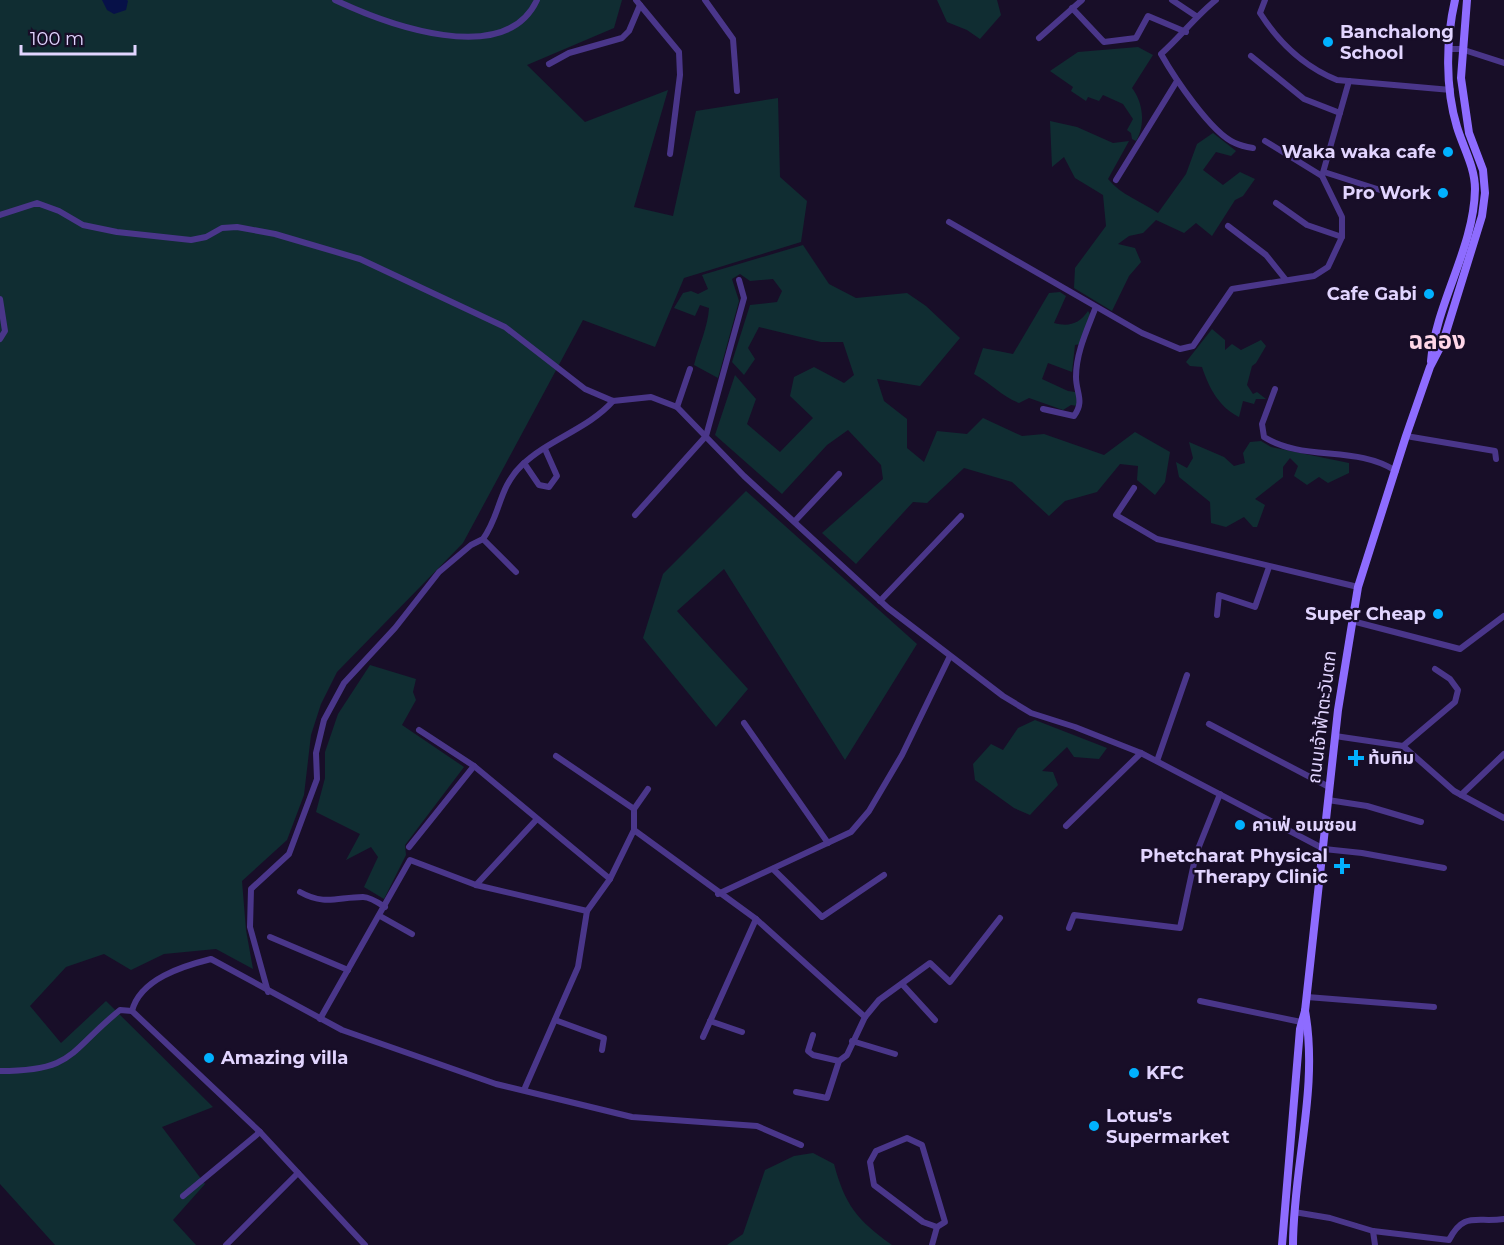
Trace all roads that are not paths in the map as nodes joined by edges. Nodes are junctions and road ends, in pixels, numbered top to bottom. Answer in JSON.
{"nodes":[{"id":1,"x":335,"y":0,"type":"edge"},
{"id":2,"x":537,"y":0,"type":"edge"},
{"id":3,"x":705,"y":0,"type":"edge"},
{"id":4,"x":1082,"y":0,"type":"edge"},
{"id":5,"x":1172,"y":0,"type":"edge"},
{"id":6,"x":1216,"y":0,"type":"edge"},
{"id":7,"x":1265,"y":0,"type":"edge"},
{"id":8,"x":1455,"y":0,"type":"edge"},
{"id":9,"x":1467,"y":0,"type":"edge"},
{"id":10,"x":638,"y":2,"type":"edge"},
{"id":11,"x":1072,"y":8,"type":"junction"},
{"id":12,"x":1196,"y":16,"type":"junction"},
{"id":13,"x":1186,"y":32,"type":"junction"},
{"id":14,"x":1039,"y":38,"type":"dead end"},
{"id":15,"x":1450,"y":49,"type":"junction"},
{"id":16,"x":1461,"y":49,"type":"junction"},
{"id":17,"x":1251,"y":56,"type":"dead end"},
{"id":18,"x":1504,"y":63,"type":"edge"},
{"id":19,"x":549,"y":64,"type":"dead end"},
{"id":20,"x":1177,"y":81,"type":"junction"},
{"id":21,"x":1349,"y":81,"type":"junction"},
{"id":22,"x":1451,"y":90,"type":"junction"},
{"id":23,"x":736,"y":91,"type":"dead end"},
{"id":24,"x":1340,"y":113,"type":"junction"},
{"id":25,"x":1265,"y":141,"type":"dead end"},
{"id":26,"x":1253,"y":148,"type":"dead end"},
{"id":27,"x":670,"y":154,"type":"dead end"},
{"id":28,"x":1323,"y":174,"type":"junction"},
{"id":29,"x":1116,"y":180,"type":"dead end"},
{"id":30,"x":1402,"y":197,"type":"dead end"},
{"id":31,"x":1276,"y":203,"type":"dead end"},
{"id":32,"x":0,"y":215,"type":"edge"},
{"id":33,"x":949,"y":222,"type":"dead end"},
{"id":34,"x":1228,"y":226,"type":"dead end"},
{"id":35,"x":1342,"y":237,"type":"junction"},
{"id":36,"x":1457,"y":266,"type":"junction"},
{"id":37,"x":1466,"y":270,"type":"junction"},
{"id":38,"x":739,"y":280,"type":"dead end"},
{"id":39,"x":1286,"y":280,"type":"junction"},
{"id":40,"x":1449,"y":287,"type":"junction"},
{"id":41,"x":1460,"y":292,"type":"junction"},
{"id":42,"x":0,"y":300,"type":"edge"},
{"id":43,"x":1095,"y":309,"type":"junction"},
{"id":44,"x":0,"y":339,"type":"edge"},
{"id":45,"x":1430,"y":368,"type":"junction"},
{"id":46,"x":690,"y":369,"type":"dead end"},
{"id":47,"x":1275,"y":389,"type":"dead end"},
{"id":48,"x":613,"y":401,"type":"junction"},
{"id":49,"x":677,"y":407,"type":"junction"},
{"id":50,"x":1043,"y":409,"type":"dead end"},
{"id":51,"x":706,"y":436,"type":"junction"},
{"id":52,"x":1406,"y":436,"type":"junction"},
{"id":53,"x":545,"y":449,"type":"junction"},
{"id":54,"x":1496,"y":459,"type":"dead end"},
{"id":55,"x":524,"y":463,"type":"junction"},
{"id":56,"x":1396,"y":471,"type":"junction"},
{"id":57,"x":839,"y":474,"type":"dead end"},
{"id":58,"x":1134,"y":489,"type":"dead end"},
{"id":59,"x":635,"y":515,"type":"dead end"},
{"id":60,"x":961,"y":516,"type":"dead end"},
{"id":61,"x":795,"y":521,"type":"junction"},
{"id":62,"x":483,"y":539,"type":"junction"},
{"id":63,"x":1269,"y":567,"type":"junction"},
{"id":64,"x":516,"y":572,"type":"dead end"},
{"id":65,"x":1358,"y":587,"type":"junction"},
{"id":66,"x":880,"y":601,"type":"junction"},
{"id":67,"x":1217,"y":615,"type":"dead end"},
{"id":68,"x":1504,"y":616,"type":"edge"},
{"id":69,"x":1352,"y":621,"type":"junction"},
{"id":70,"x":950,"y":656,"type":"junction"},
{"id":71,"x":1435,"y":669,"type":"dead end"},
{"id":72,"x":1187,"y":675,"type":"dead end"},
{"id":73,"x":744,"y":723,"type":"dead end"},
{"id":74,"x":1209,"y":724,"type":"dead end"},
{"id":75,"x":419,"y":730,"type":"dead end"},
{"id":76,"x":1335,"y":736,"type":"junction"},
{"id":77,"x":1403,"y":746,"type":"junction"},
{"id":78,"x":1140,"y":753,"type":"junction"},
{"id":79,"x":1504,"y":754,"type":"edge"},
{"id":80,"x":556,"y":756,"type":"dead end"},
{"id":81,"x":1157,"y":761,"type":"junction"},
{"id":82,"x":474,"y":766,"type":"junction"},
{"id":83,"x":1329,"y":786,"type":"junction"},
{"id":84,"x":648,"y":789,"type":"dead end"},
{"id":85,"x":1221,"y":794,"type":"junction"},
{"id":86,"x":1461,"y":795,"type":"junction"},
{"id":87,"x":1328,"y":800,"type":"junction"},
{"id":88,"x":634,"y":809,"type":"junction"},
{"id":89,"x":1504,"y":818,"type":"edge"},
{"id":90,"x":537,"y":819,"type":"junction"},
{"id":91,"x":1421,"y":822,"type":"dead end"},
{"id":92,"x":1066,"y":826,"type":"dead end"},
{"id":93,"x":634,"y":830,"type":"junction"},
{"id":94,"x":828,"y":843,"type":"junction"},
{"id":95,"x":409,"y":847,"type":"dead end"},
{"id":96,"x":1324,"y":849,"type":"junction"},
{"id":97,"x":1444,"y":868,"type":"dead end"},
{"id":98,"x":773,"y":869,"type":"junction"},
{"id":99,"x":884,"y":875,"type":"dead end"},
{"id":100,"x":610,"y":879,"type":"junction"},
{"id":101,"x":476,"y":885,"type":"junction"},
{"id":102,"x":300,"y":892,"type":"dead end"},
{"id":103,"x":718,"y":894,"type":"junction"},
{"id":104,"x":386,"y":907,"type":"junction"},
{"id":105,"x":588,"y":911,"type":"junction"},
{"id":106,"x":380,"y":916,"type":"junction"},
{"id":107,"x":1000,"y":918,"type":"dead end"},
{"id":108,"x":756,"y":919,"type":"junction"},
{"id":109,"x":1069,"y":928,"type":"dead end"},
{"id":110,"x":412,"y":934,"type":"dead end"},
{"id":111,"x":270,"y":937,"type":"dead end"},
{"id":112,"x":348,"y":970,"type":"junction"},
{"id":113,"x":902,"y":984,"type":"junction"},
{"id":114,"x":268,"y":992,"type":"junction"},
{"id":115,"x":1307,"y":997,"type":"junction"},
{"id":116,"x":1200,"y":1001,"type":"dead end"},
{"id":117,"x":1434,"y":1007,"type":"dead end"},
{"id":118,"x":132,"y":1011,"type":"junction"},
{"id":119,"x":1305,"y":1011,"type":"junction"},
{"id":120,"x":865,"y":1017,"type":"junction"},
{"id":121,"x":320,"y":1019,"type":"junction"},
{"id":122,"x":555,"y":1020,"type":"junction"},
{"id":123,"x":935,"y":1020,"type":"dead end"},
{"id":124,"x":710,"y":1021,"type":"junction"},
{"id":125,"x":1301,"y":1022,"type":"junction"},
{"id":126,"x":742,"y":1032,"type":"dead end"},
{"id":127,"x":813,"y":1035,"type":"dead end"},
{"id":128,"x":703,"y":1036,"type":"dead end"},
{"id":129,"x":852,"y":1041,"type":"junction"},
{"id":130,"x":602,"y":1050,"type":"dead end"},
{"id":131,"x":895,"y":1054,"type":"dead end"},
{"id":132,"x":839,"y":1061,"type":"junction"},
{"id":133,"x":0,"y":1071,"type":"edge"},
{"id":134,"x":524,"y":1090,"type":"junction"},
{"id":135,"x":796,"y":1092,"type":"dead end"},
{"id":136,"x":260,"y":1132,"type":"junction"},
{"id":137,"x":801,"y":1145,"type":"dead end"},
{"id":138,"x":298,"y":1173,"type":"junction"},
{"id":139,"x":183,"y":1196,"type":"dead end"},
{"id":140,"x":1294,"y":1212,"type":"junction"},
{"id":141,"x":1504,"y":1218,"type":"edge"},
{"id":142,"x":937,"y":1227,"type":"junction"},
{"id":143,"x":1373,"y":1231,"type":"junction"},
{"id":144,"x":359,"y":1239,"type":"junction"},
{"id":145,"x":1449,"y":1243,"type":"edge"},
{"id":146,"x":226,"y":1245,"type":"edge"},
{"id":147,"x":353,"y":1245,"type":"edge"},
{"id":148,"x":365,"y":1245,"type":"edge"},
{"id":149,"x":932,"y":1245,"type":"edge"},
{"id":150,"x":1282,"y":1245,"type":"edge"},
{"id":151,"x":1293,"y":1245,"type":"edge"},
{"id":152,"x":1375,"y":1245,"type":"edge"}],
"edges":[{"from":1,"to":2,"type":"street"},
{"from":3,"to":23,"type":"street"},
{"from":4,"to":11,"type":"street"},
{"from":5,"to":12,"type":"street"},
{"from":6,"to":12,"type":"street"},
{"from":7,"to":21,"type":"street"},
{"from":8,"to":15,"type":"main road","name":"ถนนเจ้าฟ้าตะวันตก"},
{"from":9,"to":16,"type":"main road","name":"ถนนเจ้าฟ้าตะวันตก"},
{"from":10,"to":19,"type":"street"},
{"from":10,"to":27,"type":"street"},
{"from":11,"to":13,"type":"street"},
{"from":11,"to":14,"type":"street"},
{"from":12,"to":13,"type":"street"},
{"from":13,"to":20,"type":"street"},
{"from":15,"to":16,"type":"street"},
{"from":15,"to":22,"type":"main road","name":"ถนนเจ้าฟ้าตะวันตก"},
{"from":16,"to":18,"type":"street"},
{"from":16,"to":37,"type":"main road","name":"ถนนเจ้าฟ้าตะวันตก"},
{"from":17,"to":24,"type":"street"},
{"from":20,"to":26,"type":"street"},
{"from":20,"to":29,"type":"street"},
{"from":21,"to":22,"type":"street"},
{"from":21,"to":24,"type":"street"},
{"from":22,"to":36,"type":"main road","name":"ถนนเจ้าฟ้าตะวันตก"},
{"from":24,"to":28,"type":"street"},
{"from":25,"to":28,"type":"street"},
{"from":28,"to":30,"type":"street"},
{"from":28,"to":35,"type":"street"},
{"from":31,"to":35,"type":"street"},
{"from":32,"to":48,"type":"street"},
{"from":33,"to":43,"type":"street"},
{"from":34,"to":39,"type":"street"},
{"from":35,"to":39,"type":"street"},
{"from":36,"to":37,"type":"main road"},
{"from":36,"to":40,"type":"main road","name":"ถนนเจ้าฟ้าตะวันตก"},
{"from":37,"to":41,"type":"main road","name":"ถนนเจ้าฟ้าตะวันตก"},
{"from":38,"to":51,"type":"street"},
{"from":39,"to":43,"type":"street"},
{"from":40,"to":41,"type":"main road"},
{"from":40,"to":45,"type":"main road","name":"ถนนเจ้าฟ้าตะวันตก"},
{"from":41,"to":45,"type":"main road","name":"ถนนเจ้าฟ้าตะวันตก"},
{"from":42,"to":44,"type":"street"},
{"from":43,"to":50,"type":"street"},
{"from":45,"to":52,"type":"main road","name":"ถนนเจ้าฟ้าตะวันตก"},
{"from":46,"to":49,"type":"street"},
{"from":47,"to":56,"type":"street"},
{"from":48,"to":49,"type":"street"},
{"from":48,"to":53,"type":"street"},
{"from":49,"to":51,"type":"street"},
{"from":51,"to":59,"type":"street"},
{"from":51,"to":61,"type":"street"},
{"from":52,"to":54,"type":"street"},
{"from":52,"to":56,"type":"main road","name":"ถนนเจ้าฟ้าตะวันตก"},
{"from":53,"to":55,"type":"street"},
{"from":53,"to":55,"type":"street"},
{"from":55,"to":62,"type":"street"},
{"from":56,"to":65,"type":"main road","name":"ถนนเจ้าฟ้าตะวันตก"},
{"from":57,"to":61,"type":"street"},
{"from":58,"to":63,"type":"street"},
{"from":60,"to":66,"type":"street"},
{"from":61,"to":66,"type":"street"},
{"from":62,"to":64,"type":"street"},
{"from":62,"to":114,"type":"street"},
{"from":63,"to":65,"type":"street"},
{"from":63,"to":67,"type":"street"},
{"from":65,"to":69,"type":"main road","name":"ถนนเจ้าฟ้าตะวันตก"},
{"from":66,"to":70,"type":"street"},
{"from":68,"to":69,"type":"street"},
{"from":69,"to":76,"type":"main road","name":"ถนนเจ้าฟ้าตะวันตก"},
{"from":70,"to":78,"type":"street"},
{"from":70,"to":94,"type":"street"},
{"from":71,"to":77,"type":"street"},
{"from":72,"to":81,"type":"street"},
{"from":73,"to":94,"type":"street"},
{"from":74,"to":83,"type":"street"},
{"from":75,"to":82,"type":"street"},
{"from":76,"to":77,"type":"street"},
{"from":76,"to":83,"type":"main road","name":"ถนนเจ้าฟ้าตะวันตก"},
{"from":77,"to":86,"type":"street"},
{"from":78,"to":81,"type":"street"},
{"from":78,"to":92,"type":"street"},
{"from":79,"to":86,"type":"street"},
{"from":80,"to":88,"type":"street"},
{"from":81,"to":85,"type":"street"},
{"from":82,"to":90,"type":"street"},
{"from":82,"to":95,"type":"street"},
{"from":83,"to":87,"type":"main road","name":"ถนนเจ้าฟ้าตะวันตก"},
{"from":84,"to":88,"type":"street"},
{"from":85,"to":96,"type":"street"},
{"from":85,"to":109,"type":"street"},
{"from":86,"to":89,"type":"street"},
{"from":87,"to":91,"type":"street"},
{"from":87,"to":96,"type":"main road","name":"ถนนเจ้าฟ้าตะวันตก"},
{"from":88,"to":93,"type":"street"},
{"from":90,"to":100,"type":"street"},
{"from":90,"to":101,"type":"street"},
{"from":93,"to":100,"type":"street"},
{"from":93,"to":103,"type":"street"},
{"from":94,"to":98,"type":"street"},
{"from":96,"to":97,"type":"street"},
{"from":96,"to":115,"type":"main road","name":"ถนนเจ้าฟ้าตะวันตก"},
{"from":98,"to":99,"type":"street"},
{"from":98,"to":103,"type":"street"},
{"from":100,"to":105,"type":"street"},
{"from":101,"to":104,"type":"street"},
{"from":101,"to":105,"type":"street"},
{"from":102,"to":104,"type":"street"},
{"from":103,"to":108,"type":"street"},
{"from":104,"to":106,"type":"street"},
{"from":105,"to":122,"type":"street"},
{"from":106,"to":110,"type":"street"},
{"from":106,"to":112,"type":"street"},
{"from":107,"to":113,"type":"street"},
{"from":108,"to":120,"type":"street"},
{"from":108,"to":124,"type":"street"},
{"from":111,"to":112,"type":"street"},
{"from":112,"to":121,"type":"street"},
{"from":113,"to":120,"type":"street"},
{"from":113,"to":123,"type":"street"},
{"from":114,"to":118,"type":"street"},
{"from":114,"to":121,"type":"street"},
{"from":115,"to":117,"type":"street"},
{"from":115,"to":119,"type":"main road","name":"ถนนเจ้าฟ้าตะวันตก"},
{"from":116,"to":125,"type":"street"},
{"from":118,"to":133,"type":"street"},
{"from":118,"to":136,"type":"street"},
{"from":119,"to":125,"type":"main road","name":"ถนนเจ้าฟ้าตะวันตก"},
{"from":119,"to":140,"type":"main road","name":"ถนนเจ้าฟ้าตะวันตก"},
{"from":120,"to":129,"type":"street"},
{"from":121,"to":134,"type":"street"},
{"from":122,"to":130,"type":"street"},
{"from":122,"to":134,"type":"street"},
{"from":124,"to":126,"type":"street"},
{"from":124,"to":128,"type":"street"},
{"from":125,"to":150,"type":"main road","name":"ถนนเจ้าฟ้าตะวันตก"},
{"from":127,"to":132,"type":"street"},
{"from":129,"to":131,"type":"street"},
{"from":129,"to":132,"type":"street"},
{"from":132,"to":135,"type":"street"},
{"from":134,"to":137,"type":"street"},
{"from":136,"to":138,"type":"street"},
{"from":136,"to":139,"type":"street"},
{"from":138,"to":144,"type":"street"},
{"from":138,"to":146,"type":"street"},
{"from":140,"to":143,"type":"street"},
{"from":140,"to":151,"type":"main road","name":"ถนนเจ้าฟ้าตะวันตก"},
{"from":141,"to":145,"type":"street"},
{"from":142,"to":142,"type":"street"},
{"from":142,"to":149,"type":"street"},
{"from":143,"to":145,"type":"street"},
{"from":143,"to":152,"type":"street"},
{"from":144,"to":147,"type":"street"},
{"from":144,"to":148,"type":"street"}]}
